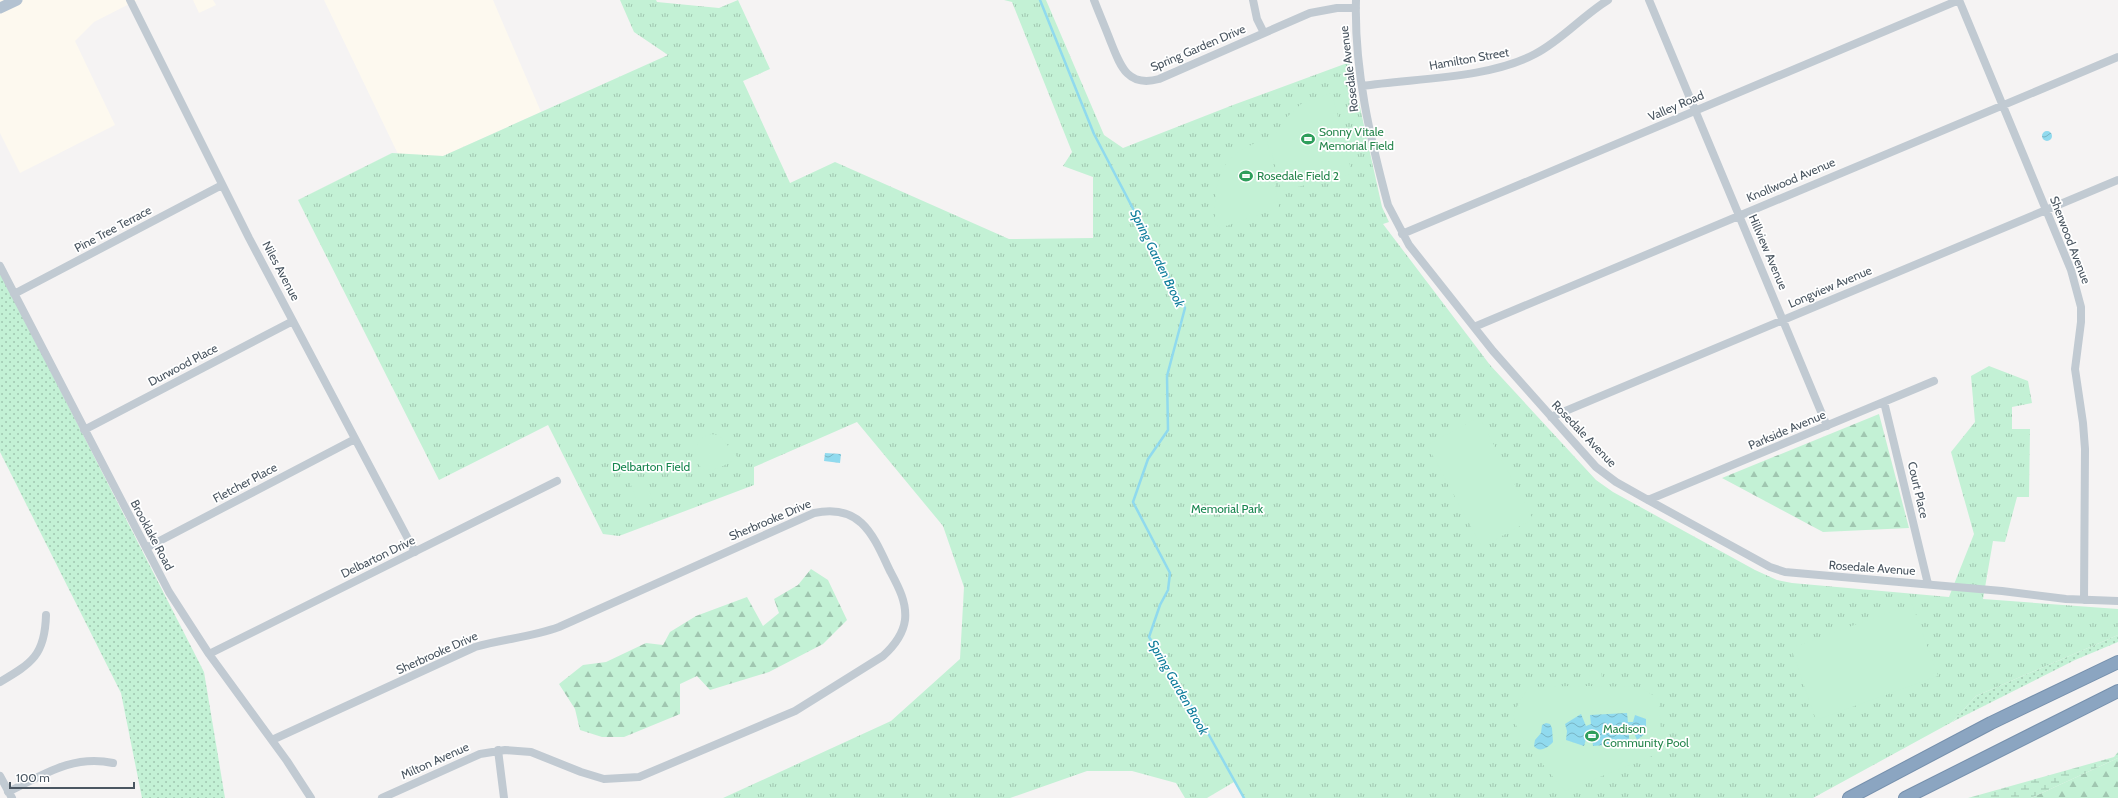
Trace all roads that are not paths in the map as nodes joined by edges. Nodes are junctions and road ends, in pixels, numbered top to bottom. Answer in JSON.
{"nodes":[{"id":1,"x":17,"y":0,"type":"edge"},
{"id":2,"x":130,"y":0,"type":"edge"},
{"id":3,"x":1094,"y":0,"type":"edge"},
{"id":4,"x":1253,"y":0,"type":"edge"},
{"id":5,"x":1608,"y":0,"type":"edge"},
{"id":6,"x":1649,"y":0,"type":"edge"},
{"id":7,"x":1959,"y":0,"type":"edge"},
{"id":8,"x":1356,"y":4,"type":"edge"},
{"id":9,"x":0,"y":8,"type":"edge"},
{"id":10,"x":1264,"y":33,"type":"junction"},
{"id":11,"x":2118,"y":56,"type":"edge"},
{"id":12,"x":1362,"y":86,"type":"junction"},
{"id":13,"x":2002,"y":105,"type":"junction"},
{"id":14,"x":1695,"y":111,"type":"junction"},
{"id":15,"x":2118,"y":180,"type":"edge"},
{"id":16,"x":222,"y":185,"type":"junction"},
{"id":17,"x":2046,"y":210,"type":"junction"},
{"id":18,"x":1739,"y":215,"type":"junction"},
{"id":19,"x":1402,"y":234,"type":"junction"},
{"id":20,"x":0,"y":266,"type":"edge"},
{"id":21,"x":14,"y":294,"type":"junction"},
{"id":22,"x":1783,"y":320,"type":"junction"},
{"id":23,"x":293,"y":321,"type":"junction"},
{"id":24,"x":1474,"y":327,"type":"junction"},
{"id":25,"x":1934,"y":381,"type":"dead end"},
{"id":26,"x":1884,"y":402,"type":"junction"},
{"id":27,"x":1551,"y":417,"type":"junction"},
{"id":28,"x":1828,"y":426,"type":"junction"},
{"id":29,"x":84,"y":430,"type":"junction"},
{"id":30,"x":355,"y":439,"type":"junction"},
{"id":31,"x":557,"y":481,"type":"dead end"},
{"id":32,"x":1648,"y":500,"type":"junction"},
{"id":33,"x":146,"y":548,"type":"junction"},
{"id":34,"x":414,"y":552,"type":"junction"},
{"id":35,"x":1928,"y":584,"type":"junction"},
{"id":36,"x":2084,"y":600,"type":"junction"},
{"id":37,"x":2118,"y":601,"type":"edge"},
{"id":38,"x":46,"y":615,"type":"dead end"},
{"id":39,"x":209,"y":654,"type":"junction"},
{"id":40,"x":2118,"y":662,"type":"edge"},
{"id":41,"x":0,"y":682,"type":"edge"},
{"id":42,"x":2118,"y":690,"type":"edge"},
{"id":43,"x":272,"y":740,"type":"junction"},
{"id":44,"x":498,"y":750,"type":"junction"},
{"id":45,"x":113,"y":763,"type":"dead end"},
{"id":46,"x":0,"y":776,"type":"edge"},
{"id":47,"x":10,"y":795,"type":"edge"},
{"id":48,"x":311,"y":798,"type":"edge"},
{"id":49,"x":382,"y":798,"type":"edge"},
{"id":50,"x":504,"y":798,"type":"edge"},
{"id":51,"x":1849,"y":798,"type":"edge"},
{"id":52,"x":1905,"y":798,"type":"edge"}],
"edges":[{"from":1,"to":9,"type":"main road"},
{"from":2,"to":16,"type":"street","name":"Niles Avenue"},
{"from":3,"to":10,"type":"street","name":"Spring Garden Drive"},
{"from":4,"to":10,"type":"street"},
{"from":5,"to":12,"type":"street","name":"Hamilton Street"},
{"from":6,"to":14,"type":"street","name":"Hillview Avenue"},
{"from":7,"to":13,"type":"street","name":"Sherwood Avenue"},
{"from":7,"to":14,"type":"street","name":"Valley Road"},
{"from":8,"to":10,"type":"street","name":"Spring Garden Drive"},
{"from":8,"to":12,"type":"street","name":"Rosedale Avenue"},
{"from":11,"to":13,"type":"street","name":"Knollwood Avenue"},
{"from":12,"to":19,"type":"street","name":"Rosedale Avenue"},
{"from":13,"to":17,"type":"street","name":"Sherwood Avenue"},
{"from":13,"to":18,"type":"street","name":"Knollwood Avenue"},
{"from":14,"to":18,"type":"street","name":"Hillview Avenue"},
{"from":14,"to":19,"type":"street","name":"Valley Road"},
{"from":15,"to":17,"type":"street","name":"Longview Avenue"},
{"from":16,"to":21,"type":"street","name":"Pine Tree Terrace"},
{"from":16,"to":23,"type":"street","name":"Niles Avenue"},
{"from":17,"to":22,"type":"street","name":"Longview Avenue"},
{"from":17,"to":36,"type":"street","name":"Sherwood Avenue"},
{"from":18,"to":22,"type":"street","name":"Hillview Avenue"},
{"from":18,"to":24,"type":"street","name":"Knollwood Avenue"},
{"from":19,"to":24,"type":"street","name":"Rosedale Avenue"},
{"from":20,"to":21,"type":"street","name":"Brooklake Road"},
{"from":21,"to":29,"type":"street","name":"Brooklake Road"},
{"from":22,"to":27,"type":"street","name":"Longview Avenue"},
{"from":22,"to":28,"type":"street","name":"Hillview Avenue"},
{"from":23,"to":29,"type":"street","name":"Durwood Place"},
{"from":23,"to":30,"type":"street","name":"Niles Avenue"},
{"from":24,"to":27,"type":"street","name":"Rosedale Avenue"},
{"from":25,"to":26,"type":"street","name":"Parkside Avenue"},
{"from":26,"to":28,"type":"street","name":"Parkside Avenue"},
{"from":26,"to":35,"type":"street","name":"Court Place"},
{"from":27,"to":32,"type":"street","name":"Rosedale Avenue"},
{"from":28,"to":32,"type":"street","name":"Parkside Avenue"},
{"from":29,"to":33,"type":"street","name":"Brooklake Road"},
{"from":30,"to":33,"type":"street","name":"Fletcher Place"},
{"from":30,"to":34,"type":"street","name":"Niles Avenue"},
{"from":31,"to":34,"type":"street","name":"Delbarton Drive"},
{"from":32,"to":35,"type":"street","name":"Rosedale Avenue"},
{"from":33,"to":39,"type":"street","name":"Brooklake Road"},
{"from":34,"to":39,"type":"street","name":"Delbarton Drive"},
{"from":35,"to":36,"type":"street","name":"Rosedale Avenue"},
{"from":36,"to":37,"type":"street","name":"Rosedale Avenue"},
{"from":38,"to":41,"type":"street"},
{"from":39,"to":43,"type":"street","name":"Brooklake Road"},
{"from":40,"to":51,"type":"highway"},
{"from":42,"to":52,"type":"highway"},
{"from":43,"to":44,"type":"street","name":"Sherbrooke Drive"},
{"from":43,"to":48,"type":"street","name":"Brooklake Road"},
{"from":44,"to":49,"type":"street","name":"Milton Avenue"},
{"from":44,"to":50,"type":"street"},
{"from":45,"to":47,"type":"street"},
{"from":46,"to":47,"type":"street"}]}
